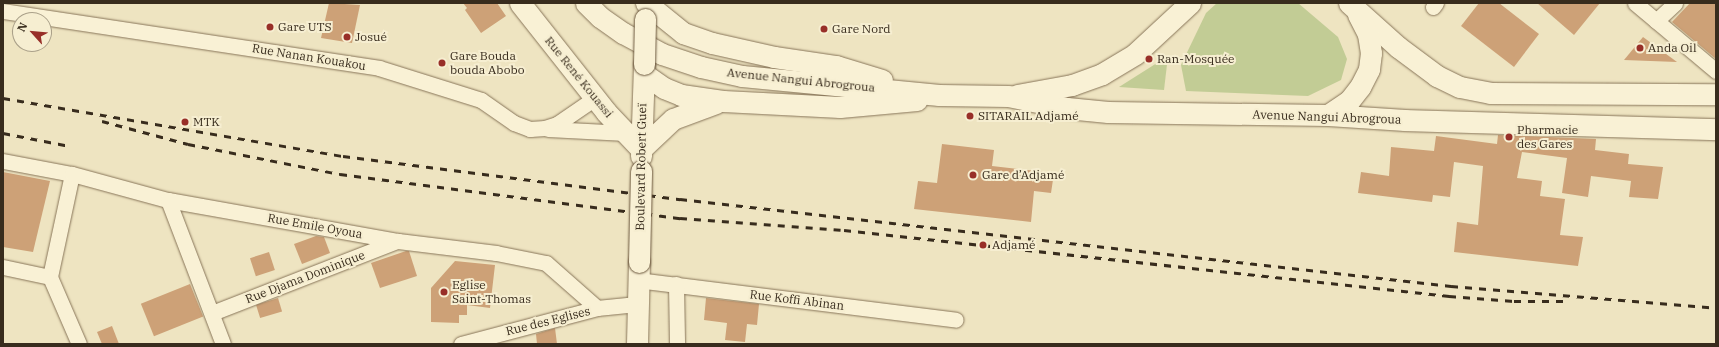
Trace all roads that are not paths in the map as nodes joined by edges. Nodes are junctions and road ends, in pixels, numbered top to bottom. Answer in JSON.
{"nodes":[{"id":1,"x":520,"y":3,"type":"edge"},
{"id":2,"x":586,"y":3,"type":"edge"},
{"id":3,"x":1190,"y":3,"type":"edge"},
{"id":4,"x":1634,"y":3,"type":"edge"},
{"id":5,"x":1675,"y":3,"type":"edge"},
{"id":6,"x":1352,"y":5,"type":"edge"},
{"id":7,"x":645,"y":8,"type":"edge"},
{"id":8,"x":3,"y":11,"type":"edge"},
{"id":9,"x":1656,"y":21,"type":"junction"},
{"id":10,"x":644,"y":69,"type":"junction"},
{"id":11,"x":1716,"y":71,"type":"edge"},
{"id":12,"x":916,"y":92,"type":"junction"},
{"id":13,"x":1716,"y":94,"type":"edge"},
{"id":14,"x":939,"y":95,"type":"junction"},
{"id":15,"x":1008,"y":96,"type":"junction"},
{"id":16,"x":595,"y":98,"type":"junction"},
{"id":17,"x":723,"y":101,"type":"junction"},
{"id":18,"x":1328,"y":115,"type":"junction"},
{"id":19,"x":545,"y":128,"type":"junction"},
{"id":20,"x":1716,"y":129,"type":"edge"},
{"id":21,"x":626,"y":133,"type":"junction"},
{"id":22,"x":641,"y":149,"type":"junction"},
{"id":23,"x":3,"y":161,"type":"edge"},
{"id":24,"x":72,"y":174,"type":"junction"},
{"id":25,"x":168,"y":200,"type":"junction"},
{"id":26,"x":398,"y":240,"type":"junction"},
{"id":27,"x":3,"y":268,"type":"edge"},
{"id":28,"x":638,"y":271,"type":"junction"},
{"id":29,"x":50,"y":278,"type":"junction"},
{"id":30,"x":676,"y":284,"type":"junction"},
{"id":31,"x":637,"y":304,"type":"junction"},
{"id":32,"x":596,"y":308,"type":"junction"},
{"id":33,"x":212,"y":313,"type":"junction"},
{"id":34,"x":956,"y":320,"type":"dead end"},
{"id":35,"x":636,"y":339,"type":"edge"},
{"id":36,"x":79,"y":344,"type":"edge"},
{"id":37,"x":223,"y":344,"type":"edge"},
{"id":38,"x":461,"y":344,"type":"edge"},
{"id":39,"x":677,"y":344,"type":"edge"}],
"edges":[{"from":1,"to":16,"type":"main road","name":"Rue René Kouassi"},
{"from":2,"to":12,"type":"main road","name":"Avenue Nangui Abrogroua"},
{"from":3,"to":15,"type":"main road"},
{"from":4,"to":9,"type":"street"},
{"from":5,"to":9,"type":"street"},
{"from":6,"to":13,"type":"main road"},
{"from":6,"to":18,"type":"main road"},
{"from":7,"to":10,"type":"main road","name":"Boulevard Robert Gueï","bridge":true},
{"from":7,"to":12,"type":"main road"},
{"from":8,"to":19,"type":"street","name":"Rue Nanan Kouakou"},
{"from":9,"to":11,"type":"street"},
{"from":10,"to":17,"type":"main road","name":"Avenue Nangui Abrogroua"},
{"from":10,"to":22,"type":"main road","name":"Boulevard Robert Gueï"},
{"from":12,"to":14,"type":"main road","name":"Avenue Nangui Abrogroua"},
{"from":14,"to":15,"type":"main road","name":"Avenue Nangui Abrogroua"},
{"from":14,"to":17,"type":"main road","name":"Avenue Nangui Abrogroua"},
{"from":15,"to":18,"type":"main road","name":"Avenue Nangui Abrogroua"},
{"from":16,"to":19,"type":"street","name":"Rue Nanan Kouakou"},
{"from":16,"to":21,"type":"main road","name":"Rue René Kouassi"},
{"from":17,"to":22,"type":"main road"},
{"from":18,"to":20,"type":"main road","name":"Avenue Nangui Abrogroua"},
{"from":19,"to":21,"type":"street"},
{"from":21,"to":22,"type":"main road","name":"Rue René Kouassi"},
{"from":22,"to":28,"type":"main road","name":"Boulevard Robert Gueï","bridge":true},
{"from":23,"to":24,"type":"street","name":"Rue Emile Oyoua"},
{"from":24,"to":25,"type":"street","name":"Rue Emile Oyoua"},
{"from":24,"to":29,"type":"street"},
{"from":25,"to":26,"type":"street","name":"Rue Emile Oyoua"},
{"from":25,"to":33,"type":"street"},
{"from":26,"to":32,"type":"street","name":"Rue Emile Oyoua"},
{"from":26,"to":33,"type":"street","name":"Rue Djama Dominique"},
{"from":27,"to":29,"type":"street"},
{"from":28,"to":30,"type":"street","name":"Rue Koffi Abinan"},
{"from":28,"to":31,"type":"main road","name":"Boulevard Robert Gueï"},
{"from":29,"to":36,"type":"street"},
{"from":30,"to":34,"type":"street","name":"Rue Koffi Abinan"},
{"from":30,"to":39,"type":"street"},
{"from":31,"to":32,"type":"street","name":"Rue des Eglises"},
{"from":31,"to":35,"type":"main road","name":"Boulevard Robert Gueï"},
{"from":32,"to":38,"type":"street","name":"Rue des Eglises"},
{"from":33,"to":37,"type":"street"}]}
